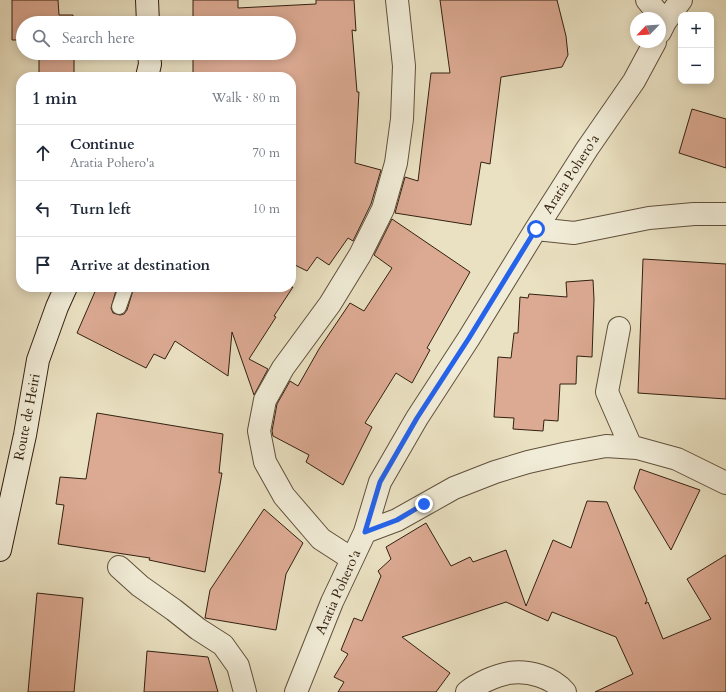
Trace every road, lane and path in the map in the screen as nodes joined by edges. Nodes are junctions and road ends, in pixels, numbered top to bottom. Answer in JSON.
{"nodes":[{"id":1,"x":147,"y":0,"type":"edge"},
{"id":2,"x":397,"y":0,"type":"edge"},
{"id":3,"x":647,"y":0,"type":"edge"},
{"id":4,"x":681,"y":0,"type":"edge"},
{"id":5,"x":654,"y":12,"type":"edge"},
{"id":6,"x":148,"y":16,"type":"edge"},
{"id":7,"x":666,"y":21,"type":"edge"},
{"id":8,"x":652,"y":48,"type":"edge"},
{"id":9,"x":150,"y":60,"type":"edge"},
{"id":10,"x":148,"y":72,"type":"edge"},
{"id":11,"x":726,"y":214,"type":"edge"},
{"id":12,"x":536,"y":229,"type":"junction"},
{"id":13,"x":64,"y":292,"type":"edge"},
{"id":14,"x":124,"y":292,"type":"edge"},
{"id":15,"x":119,"y":307,"type":"dead end"},
{"id":16,"x":619,"y":328,"type":"dead end"},
{"id":17,"x":630,"y":447,"type":"junction"},
{"id":18,"x":726,"y":483,"type":"edge"},
{"id":19,"x":365,"y":532,"type":"junction"},
{"id":20,"x":0,"y":550,"type":"edge"},
{"id":21,"x":352,"y":559,"type":"junction"},
{"id":22,"x":119,"y":567,"type":"dead end"},
{"id":23,"x":245,"y":692,"type":"edge"},
{"id":24,"x":296,"y":692,"type":"edge"},
{"id":25,"x":467,"y":692,"type":"edge"},
{"id":26,"x":565,"y":692,"type":"edge"}],
"edges":[{"from":1,"to":6,"type":"street"},
{"from":2,"to":21,"type":"street"},
{"from":3,"to":5,"type":"street"},
{"from":4,"to":7,"type":"street"},
{"from":8,"to":12,"type":"street","name":"Aratia Pohero'a"},
{"from":9,"to":10,"type":"street"},
{"from":11,"to":12,"type":"street"},
{"from":12,"to":19,"type":"street","name":"Aratia Pohero'a"},
{"from":13,"to":20,"type":"street","name":"Route de Heiri"},
{"from":14,"to":15,"type":"lane"},
{"from":16,"to":17,"type":"street"},
{"from":17,"to":18,"type":"street"},
{"from":17,"to":19,"type":"street"},
{"from":19,"to":21,"type":"street","name":"Aratia Pohero'a"},
{"from":21,"to":24,"type":"street","name":"Aratia Pohero'a"},
{"from":22,"to":23,"type":"street"},
{"from":25,"to":26,"type":"street"}]}
